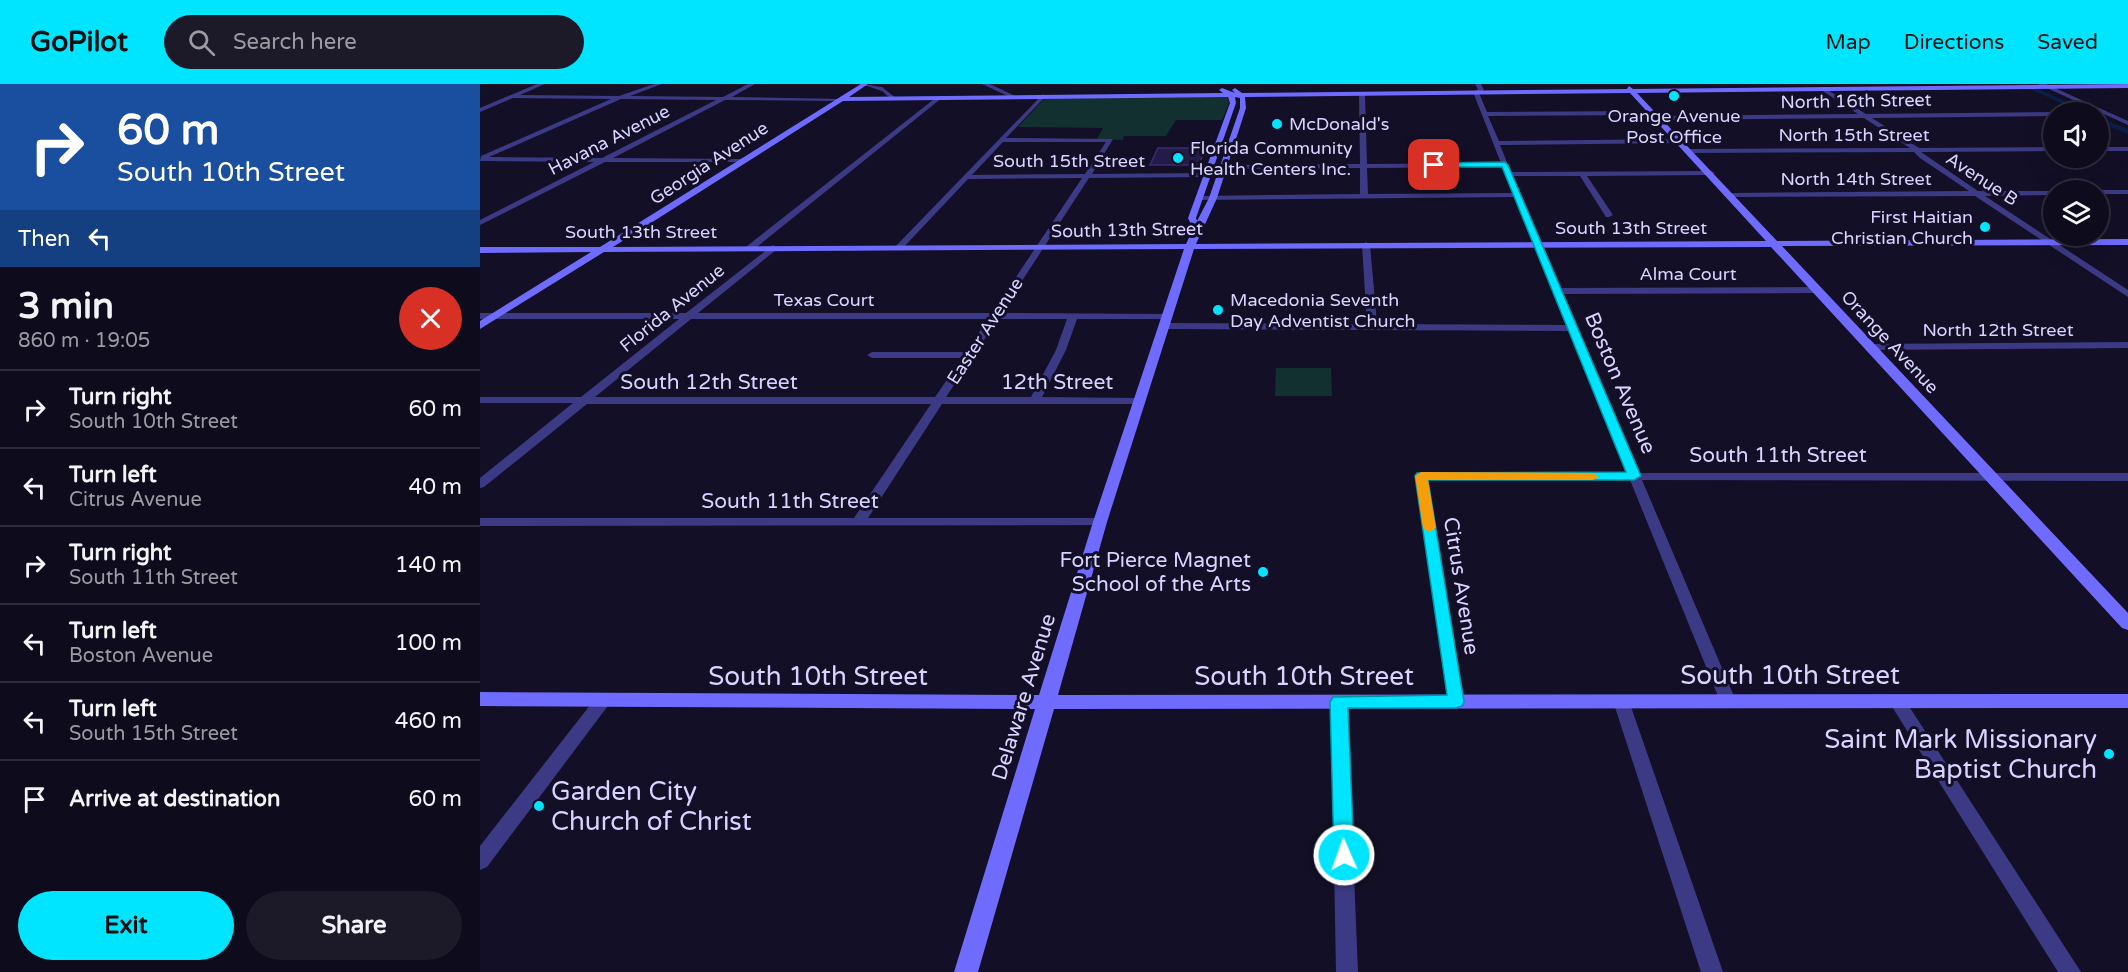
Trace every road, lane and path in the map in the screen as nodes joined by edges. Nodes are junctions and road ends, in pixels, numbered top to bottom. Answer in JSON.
{"nodes":[{"id":1,"x":542,"y":84,"type":"edge"},
{"id":2,"x":659,"y":84,"type":"edge"},
{"id":3,"x":752,"y":84,"type":"edge"},
{"id":4,"x":864,"y":84,"type":"edge"},
{"id":5,"x":985,"y":84,"type":"edge"},
{"id":6,"x":1626,"y":84,"type":"edge"},
{"id":7,"x":1965,"y":84,"type":"edge"},
{"id":8,"x":1218,"y":86,"type":"edge"},
{"id":9,"x":2039,"y":86,"type":"edge"},
{"id":10,"x":2049,"y":87,"type":"junction"},
{"id":11,"x":2128,"y":87,"type":"edge"},
{"id":12,"x":1477,"y":88,"type":"edge"},
{"id":13,"x":1974,"y":88,"type":"junction"},
{"id":14,"x":1823,"y":89,"type":"junction"},
{"id":15,"x":1632,"y":91,"type":"junction"},
{"id":16,"x":1229,"y":94,"type":"junction"},
{"id":17,"x":1241,"y":94,"type":"junction"},
{"id":18,"x":1362,"y":94,"type":"junction"},
{"id":19,"x":1012,"y":96,"type":"junction"},
{"id":20,"x":1042,"y":96,"type":"junction"},
{"id":21,"x":513,"y":97,"type":"junction"},
{"id":22,"x":940,"y":97,"type":"junction"},
{"id":23,"x":619,"y":98,"type":"junction"},
{"id":24,"x":893,"y":98,"type":"junction"},
{"id":25,"x":723,"y":99,"type":"junction"},
{"id":26,"x":839,"y":99,"type":"junction"},
{"id":27,"x":480,"y":110,"type":"edge"},
{"id":28,"x":1486,"y":114,"type":"junction"},
{"id":29,"x":2043,"y":114,"type":"edge"},
{"id":30,"x":1656,"y":115,"type":"junction"},
{"id":31,"x":2110,"y":115,"type":"junction"},
{"id":32,"x":2128,"y":115,"type":"edge"},
{"id":33,"x":1865,"y":116,"type":"junction"},
{"id":34,"x":2128,"y":123,"type":"edge"},
{"id":35,"x":1002,"y":140,"type":"junction"},
{"id":36,"x":1680,"y":141,"type":"junction"},
{"id":37,"x":1497,"y":143,"type":"junction"},
{"id":38,"x":2043,"y":149,"type":"edge"},
{"id":39,"x":2109,"y":149,"type":"edge"},
{"id":40,"x":2128,"y":149,"type":"edge"},
{"id":41,"x":1918,"y":150,"type":"junction"},
{"id":42,"x":1690,"y":151,"type":"junction"},
{"id":43,"x":480,"y":159,"type":"edge"},
{"id":44,"x":604,"y":160,"type":"junction"},
{"id":45,"x":743,"y":161,"type":"junction"},
{"id":46,"x":1363,"y":165,"type":"junction"},
{"id":47,"x":1505,"y":165,"type":"junction"},
{"id":48,"x":1224,"y":167,"type":"junction"},
{"id":49,"x":1711,"y":173,"type":"junction"},
{"id":50,"x":1509,"y":174,"type":"junction"},
{"id":51,"x":1582,"y":174,"type":"junction"},
{"id":52,"x":1207,"y":175,"type":"junction"},
{"id":53,"x":1089,"y":176,"type":"junction"},
{"id":54,"x":966,"y":177,"type":"junction"},
{"id":55,"x":2109,"y":192,"type":"edge"},
{"id":56,"x":2128,"y":192,"type":"edge"},
{"id":57,"x":1976,"y":193,"type":"junction"},
{"id":58,"x":2043,"y":193,"type":"edge"},
{"id":59,"x":1517,"y":195,"type":"junction"},
{"id":60,"x":1731,"y":195,"type":"junction"},
{"id":61,"x":1364,"y":197,"type":"junction"},
{"id":62,"x":1199,"y":198,"type":"junction"},
{"id":63,"x":1213,"y":198,"type":"junction"},
{"id":64,"x":1609,"y":215,"type":"dead end"},
{"id":65,"x":480,"y":223,"type":"edge"},
{"id":66,"x":1196,"y":230,"type":"junction"},
{"id":67,"x":2043,"y":236,"type":"edge"},
{"id":68,"x":2043,"y":242,"type":"edge"},
{"id":69,"x":2109,"y":242,"type":"edge"},
{"id":70,"x":2128,"y":242,"type":"edge"},
{"id":71,"x":1775,"y":244,"type":"junction"},
{"id":72,"x":1366,"y":245,"type":"junction"},
{"id":73,"x":1538,"y":245,"type":"junction"},
{"id":74,"x":1190,"y":246,"type":"junction"},
{"id":75,"x":2058,"y":246,"type":"edge"},
{"id":76,"x":750,"y":248,"type":"junction"},
{"id":77,"x":773,"y":248,"type":"junction"},
{"id":78,"x":898,"y":248,"type":"junction"},
{"id":79,"x":1039,"y":248,"type":"junction"},
{"id":80,"x":604,"y":249,"type":"junction"},
{"id":81,"x":480,"y":250,"type":"edge"},
{"id":82,"x":1818,"y":290,"type":"junction"},
{"id":83,"x":1558,"y":291,"type":"junction"},
{"id":84,"x":2128,"y":294,"type":"edge"},
{"id":85,"x":480,"y":316,"type":"edge"},
{"id":86,"x":497,"y":316,"type":"junction"},
{"id":87,"x":995,"y":316,"type":"junction"},
{"id":88,"x":1073,"y":316,"type":"junction"},
{"id":89,"x":687,"y":317,"type":"junction"},
{"id":90,"x":1166,"y":321,"type":"junction"},
{"id":91,"x":480,"y":326,"type":"edge"},
{"id":92,"x":1372,"y":327,"type":"junction"},
{"id":93,"x":1572,"y":328,"type":"junction"},
{"id":94,"x":2128,"y":345,"type":"edge"},
{"id":95,"x":1869,"y":347,"type":"junction"},
{"id":96,"x":872,"y":354,"type":"dead end"},
{"id":97,"x":969,"y":355,"type":"junction"},
{"id":98,"x":480,"y":400,"type":"edge"},
{"id":99,"x":583,"y":401,"type":"junction"},
{"id":100,"x":1140,"y":401,"type":"junction"},
{"id":101,"x":938,"y":402,"type":"junction"},
{"id":102,"x":1034,"y":402,"type":"junction"},
{"id":103,"x":1421,"y":476,"type":"joint"},
{"id":104,"x":1634,"y":476,"type":"junction"},
{"id":105,"x":1990,"y":477,"type":"junction"},
{"id":106,"x":2128,"y":477,"type":"edge"},
{"id":107,"x":480,"y":484,"type":"edge"},
{"id":108,"x":859,"y":521,"type":"junction"},
{"id":109,"x":480,"y":522,"type":"edge"},
{"id":110,"x":1100,"y":522,"type":"junction"},
{"id":111,"x":2128,"y":624,"type":"edge"},
{"id":112,"x":480,"y":699,"type":"edge"},
{"id":113,"x":604,"y":699,"type":"junction"},
{"id":114,"x":1621,"y":701,"type":"junction"},
{"id":115,"x":1728,"y":701,"type":"junction"},
{"id":116,"x":1897,"y":701,"type":"junction"},
{"id":117,"x":2128,"y":701,"type":"edge"},
{"id":118,"x":1045,"y":702,"type":"junction"},
{"id":119,"x":1339,"y":702,"type":"junction"},
{"id":120,"x":1456,"y":702,"type":"junction"},
{"id":121,"x":480,"y":861,"type":"edge"},
{"id":122,"x":966,"y":972,"type":"edge"},
{"id":123,"x":1347,"y":972,"type":"edge"},
{"id":124,"x":1712,"y":972,"type":"edge"},
{"id":125,"x":2070,"y":972,"type":"edge"}],
"edges":[{"from":1,"to":21,"type":"street"},
{"from":2,"to":23,"type":"street"},
{"from":3,"to":25,"type":"street","name":"Havana Avenue"},
{"from":4,"to":24,"type":"street"},
{"from":4,"to":26,"type":"street","name":"Georgia Avenue"},
{"from":5,"to":19,"type":"street"},
{"from":6,"to":15,"type":"street","name":"Orange Avenue"},
{"from":7,"to":13,"type":"street"},
{"from":8,"to":16,"type":"street"},
{"from":8,"to":17,"type":"street"},
{"from":9,"to":10,"type":"street"},
{"from":9,"to":13,"type":"street"},
{"from":10,"to":11,"type":"street"},
{"from":10,"to":31,"type":"street"},
{"from":12,"to":15,"type":"street"},
{"from":12,"to":18,"type":"street"},
{"from":12,"to":28,"type":"street","name":"Boston Avenue"},
{"from":13,"to":14,"type":"street"},
{"from":14,"to":15,"type":"street"},
{"from":14,"to":33,"type":"street","name":"Avenue B"},
{"from":15,"to":30,"type":"street","name":"Orange Avenue"},
{"from":16,"to":17,"type":"street"},
{"from":16,"to":20,"type":"street"},
{"from":16,"to":52,"type":"street","name":"Delaware Avenue"},
{"from":17,"to":18,"type":"street"},
{"from":17,"to":48,"type":"street","name":"Delaware Avenue"},
{"from":18,"to":46,"type":"street"},
{"from":19,"to":20,"type":"street"},
{"from":19,"to":22,"type":"street"},
{"from":20,"to":35,"type":"street"},
{"from":21,"to":23,"type":"street"},
{"from":21,"to":27,"type":"street"},
{"from":22,"to":24,"type":"street"},
{"from":22,"to":76,"type":"street"},
{"from":23,"to":25,"type":"street"},
{"from":23,"to":43,"type":"street"},
{"from":24,"to":26,"type":"street"},
{"from":25,"to":26,"type":"street"},
{"from":25,"to":44,"type":"street","name":"Havana Avenue"},
{"from":26,"to":45,"type":"street","name":"Georgia Avenue"},
{"from":28,"to":30,"type":"street","name":"North 16th Street"},
{"from":28,"to":37,"type":"street","name":"Boston Avenue"},
{"from":29,"to":33,"type":"street","name":"North 16th Street"},
{"from":30,"to":33,"type":"street","name":"North 16th Street"},
{"from":30,"to":36,"type":"street","name":"Orange Avenue"},
{"from":31,"to":32,"type":"street"},
{"from":31,"to":34,"type":"street"},
{"from":33,"to":41,"type":"street","name":"Avenue B"},
{"from":35,"to":53,"type":"street","name":"Easter Avenue"},
{"from":35,"to":54,"type":"street"},
{"from":36,"to":37,"type":"street"},
{"from":36,"to":42,"type":"street","name":"Orange Avenue"},
{"from":37,"to":47,"type":"street","name":"Boston Avenue"},
{"from":38,"to":41,"type":"street","name":"North 15th Street"},
{"from":39,"to":40,"type":"street"},
{"from":41,"to":42,"type":"street","name":"North 15th Street"},
{"from":41,"to":57,"type":"street","name":"Avenue B"},
{"from":42,"to":49,"type":"street","name":"Orange Avenue"},
{"from":43,"to":44,"type":"street"},
{"from":44,"to":45,"type":"street"},
{"from":44,"to":65,"type":"street","name":"Havana Avenue"},
{"from":45,"to":80,"type":"street","name":"Georgia Avenue"},
{"from":46,"to":47,"type":"street"},
{"from":46,"to":48,"type":"street"},
{"from":46,"to":61,"type":"street"},
{"from":47,"to":50,"type":"street","name":"Boston Avenue"},
{"from":48,"to":63,"type":"street","name":"Delaware Avenue"},
{"from":49,"to":51,"type":"street"},
{"from":49,"to":60,"type":"street","name":"Orange Avenue"},
{"from":50,"to":51,"type":"street"},
{"from":50,"to":59,"type":"street","name":"Boston Avenue"},
{"from":51,"to":64,"type":"street"},
{"from":52,"to":53,"type":"street","name":"South 15th Street"},
{"from":52,"to":62,"type":"street","name":"Delaware Avenue"},
{"from":53,"to":54,"type":"street","name":"South 15th Street"},
{"from":53,"to":79,"type":"street","name":"Easter Avenue"},
{"from":54,"to":78,"type":"street"},
{"from":55,"to":56,"type":"street"},
{"from":57,"to":58,"type":"street","name":"North 14th Street"},
{"from":57,"to":60,"type":"street","name":"North 14th Street"},
{"from":57,"to":67,"type":"street","name":"Avenue B"},
{"from":59,"to":61,"type":"street"},
{"from":59,"to":73,"type":"street","name":"Boston Avenue"},
{"from":60,"to":71,"type":"street","name":"Orange Avenue"},
{"from":61,"to":63,"type":"street"},
{"from":62,"to":63,"type":"street"},
{"from":62,"to":66,"type":"street","name":"Delaware Avenue"},
{"from":63,"to":66,"type":"street","name":"Delaware Avenue"},
{"from":66,"to":74,"type":"street","name":"Delaware Avenue"},
{"from":68,"to":71,"type":"street","name":"South 13th Street"},
{"from":69,"to":70,"type":"street","name":"South 13th Street"},
{"from":71,"to":73,"type":"street","name":"South 13th Street"},
{"from":71,"to":82,"type":"street","name":"Orange Avenue"},
{"from":72,"to":73,"type":"street","name":"South 13th Street"},
{"from":72,"to":74,"type":"street","name":"South 13th Street"},
{"from":72,"to":92,"type":"street"},
{"from":73,"to":83,"type":"street","name":"Boston Avenue"},
{"from":74,"to":79,"type":"street","name":"South 13th Street"},
{"from":74,"to":90,"type":"street","name":"Delaware Avenue"},
{"from":75,"to":84,"type":"street","name":"Avenue B"},
{"from":76,"to":77,"type":"street","name":"South 13th Street"},
{"from":76,"to":80,"type":"street","name":"South 13th Street"},
{"from":77,"to":78,"type":"street","name":"South 13th Street"},
{"from":77,"to":89,"type":"street","name":"Florida Avenue"},
{"from":78,"to":79,"type":"street","name":"South 13th Street"},
{"from":79,"to":87,"type":"street","name":"Easter Avenue"},
{"from":80,"to":81,"type":"street","name":"South 13th Street"},
{"from":80,"to":86,"type":"street","name":"Georgia Avenue"},
{"from":82,"to":83,"type":"street","name":"Alma Court"},
{"from":82,"to":95,"type":"street","name":"Orange Avenue"},
{"from":83,"to":93,"type":"street","name":"Boston Avenue"},
{"from":85,"to":86,"type":"street","name":"Texas Court"},
{"from":86,"to":89,"type":"street","name":"Texas Court"},
{"from":86,"to":91,"type":"street","name":"Georgia Avenue"},
{"from":87,"to":88,"type":"street","name":"Texas Court"},
{"from":87,"to":89,"type":"street","name":"Texas Court"},
{"from":87,"to":97,"type":"street","name":"Easter Avenue"},
{"from":88,"to":90,"type":"street","name":"Texas Court"},
{"from":88,"to":102,"type":"street"},
{"from":89,"to":99,"type":"street","name":"Florida Avenue"},
{"from":90,"to":92,"type":"street","name":"Texas Court"},
{"from":90,"to":100,"type":"street","name":"Delaware Avenue"},
{"from":92,"to":93,"type":"street","name":"Texas Court"},
{"from":93,"to":104,"type":"street","name":"Boston Avenue"},
{"from":94,"to":95,"type":"street","name":"North 12th Street"},
{"from":95,"to":105,"type":"street","name":"Orange Avenue"},
{"from":96,"to":97,"type":"street"},
{"from":97,"to":101,"type":"street","name":"Easter Avenue"},
{"from":98,"to":99,"type":"street","name":"South 12th Street"},
{"from":99,"to":101,"type":"street","name":"South 12th Street"},
{"from":99,"to":107,"type":"street","name":"Florida Avenue"},
{"from":100,"to":102,"type":"street","name":"12th Street"},
{"from":100,"to":110,"type":"street","name":"Delaware Avenue"},
{"from":101,"to":102,"type":"street","name":"12th Street"},
{"from":101,"to":108,"type":"street","name":"Easter Avenue"},
{"from":103,"to":104,"type":"street","name":"South 11th Street"},
{"from":103,"to":120,"type":"street","name":"Citrus Avenue"},
{"from":104,"to":105,"type":"street","name":"South 11th Street"},
{"from":104,"to":115,"type":"street","name":"Boston Avenue"},
{"from":105,"to":106,"type":"street","name":"South 11th Street"},
{"from":105,"to":111,"type":"street","name":"Orange Avenue"},
{"from":108,"to":109,"type":"street","name":"South 11th Street"},
{"from":108,"to":110,"type":"street","name":"South 11th Street"},
{"from":110,"to":118,"type":"street","name":"Delaware Avenue"},
{"from":112,"to":113,"type":"street","name":"South 10th Street"},
{"from":113,"to":118,"type":"street","name":"South 10th Street"},
{"from":113,"to":121,"type":"street"},
{"from":114,"to":115,"type":"street","name":"South 10th Street"},
{"from":114,"to":120,"type":"street","name":"South 10th Street"},
{"from":114,"to":124,"type":"street"},
{"from":115,"to":116,"type":"street","name":"South 10th Street"},
{"from":116,"to":117,"type":"street","name":"South 10th Street"},
{"from":116,"to":125,"type":"street"},
{"from":118,"to":119,"type":"street","name":"South 10th Street"},
{"from":118,"to":122,"type":"street","name":"Delaware Avenue"},
{"from":119,"to":120,"type":"street","name":"South 10th Street"},
{"from":119,"to":123,"type":"street"}]}
